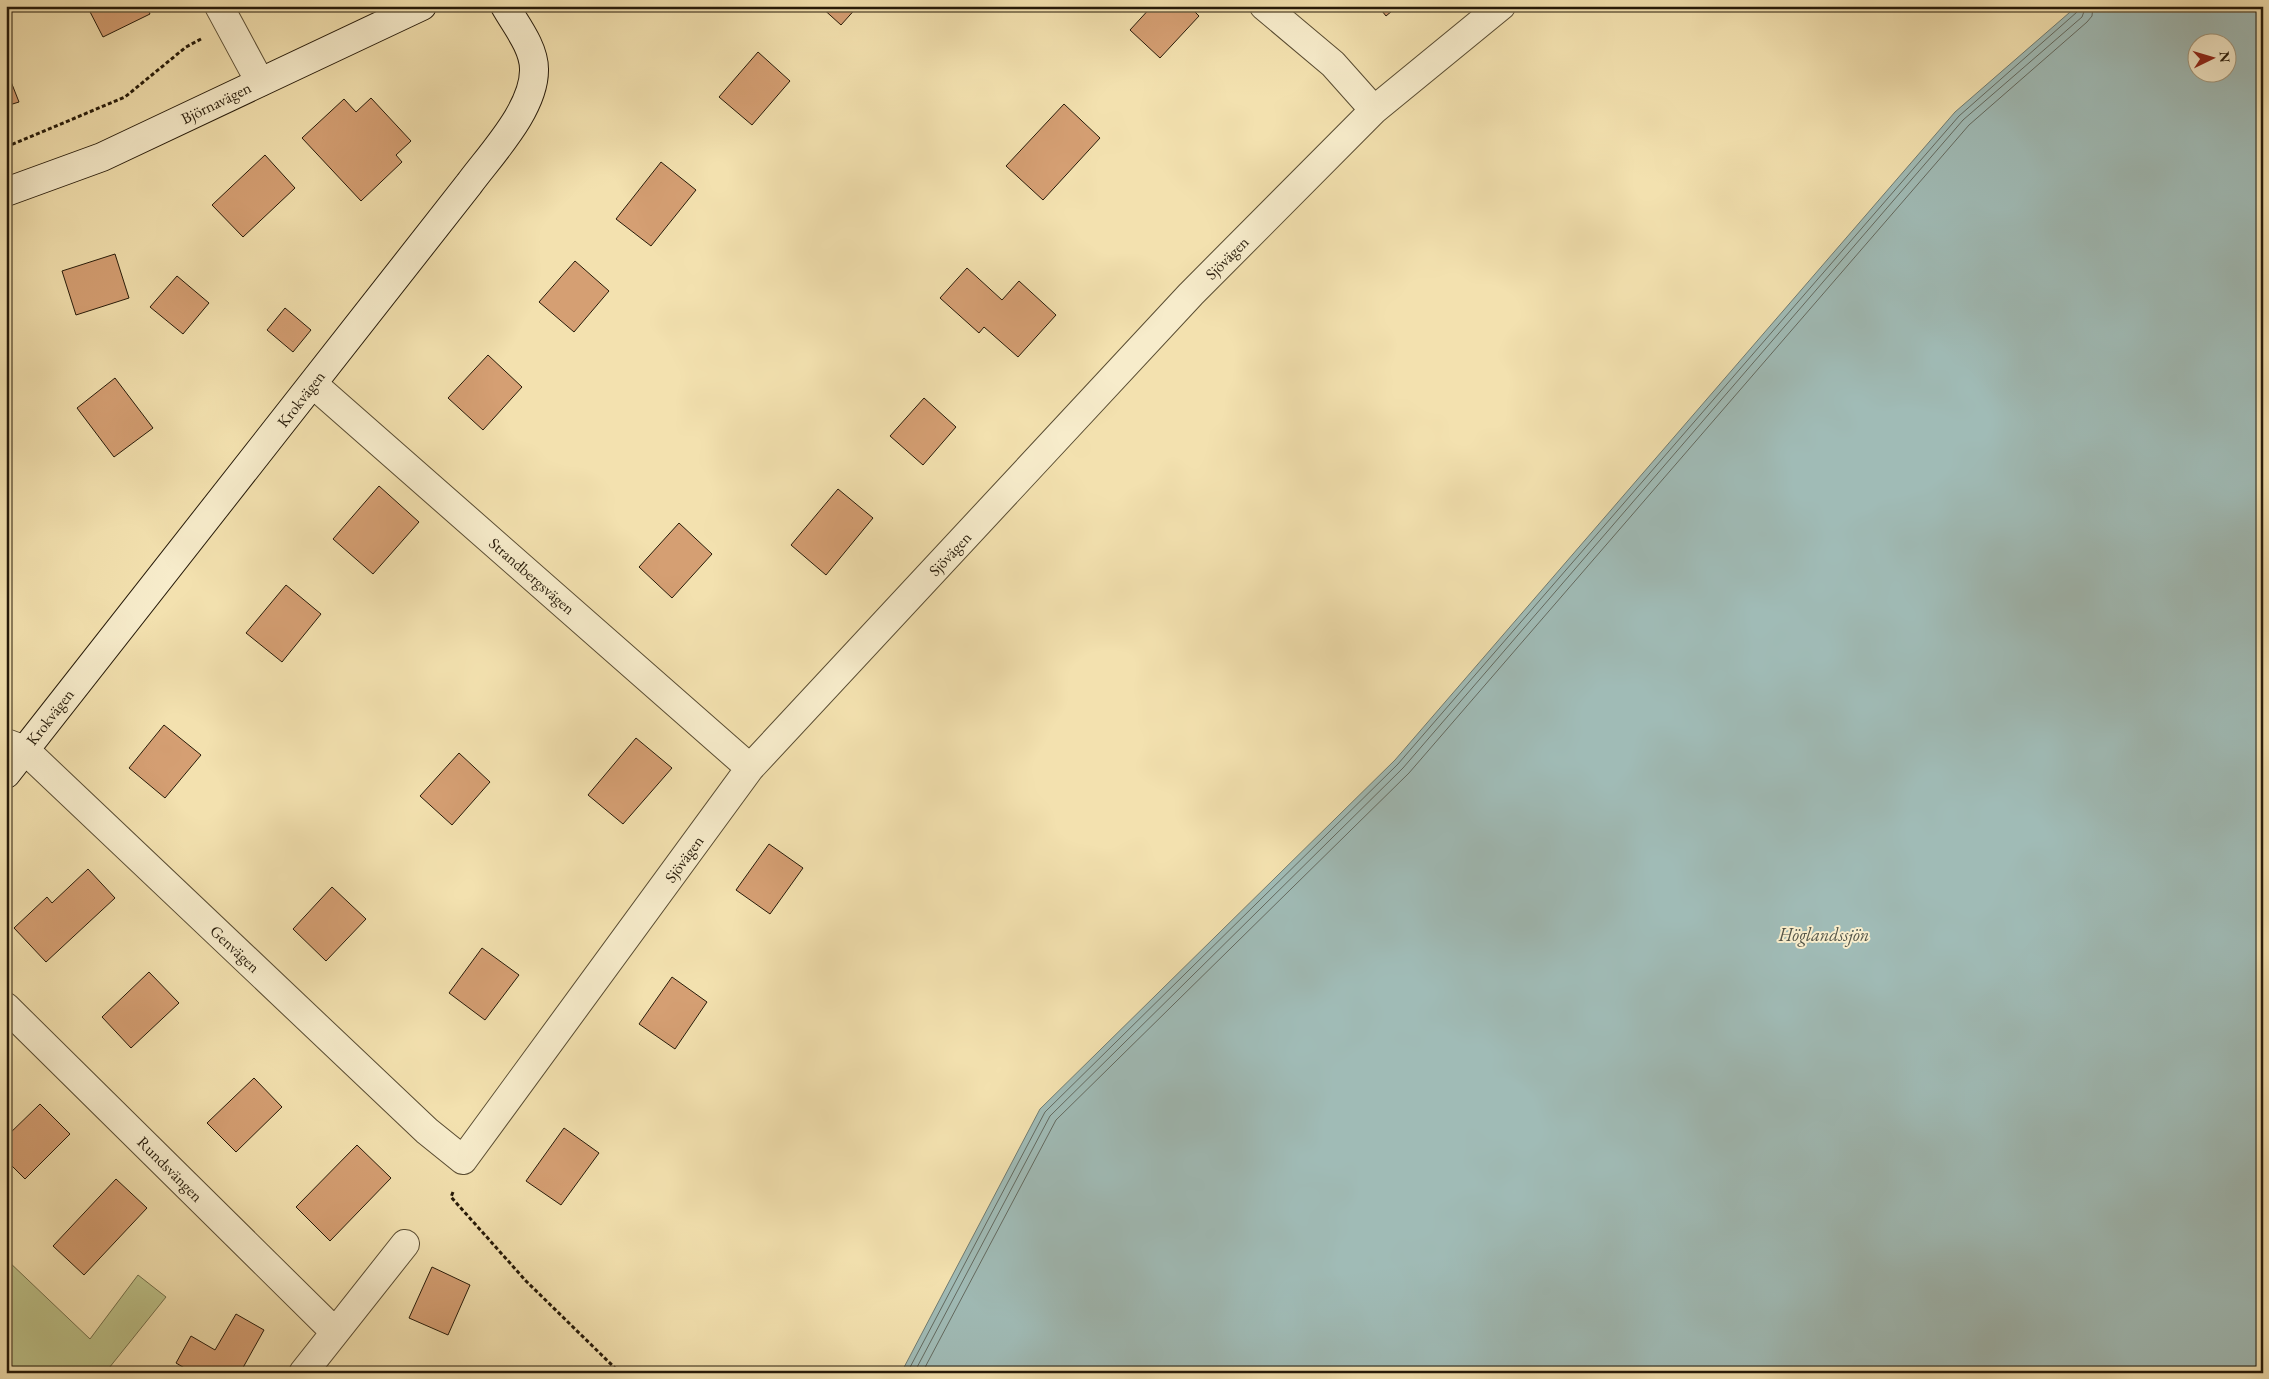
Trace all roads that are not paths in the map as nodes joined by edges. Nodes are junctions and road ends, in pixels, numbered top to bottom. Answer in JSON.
{"nodes":[{"id":1,"x":422,"y":6,"type":"edge"},
{"id":2,"x":505,"y":6,"type":"edge"},
{"id":3,"x":1264,"y":6,"type":"edge"},
{"id":4,"x":1501,"y":6,"type":"edge"},
{"id":5,"x":224,"y":16,"type":"edge"},
{"id":6,"x":260,"y":82,"type":"junction"},
{"id":7,"x":1374,"y":110,"type":"junction"},
{"id":8,"x":6,"y":192,"type":"edge"},
{"id":9,"x":313,"y":384,"type":"junction"},
{"id":10,"x":16,"y":747,"type":"edge"},
{"id":11,"x":750,"y":768,"type":"junction"},
{"id":12,"x":6,"y":774,"type":"edge"},
{"id":13,"x":6,"y":1007,"type":"edge"},
{"id":14,"x":463,"y":1160,"type":"joint"},
{"id":15,"x":405,"y":1244,"type":"dead end"},
{"id":16,"x":334,"y":1331,"type":"junction"},
{"id":17,"x":303,"y":1373,"type":"edge"}],
"edges":[{"from":1,"to":6,"type":"street","name":"Björnavägen"},
{"from":2,"to":9,"type":"street","name":"Krokvägen"},
{"from":3,"to":7,"type":"street"},
{"from":4,"to":7,"type":"street","name":"Sjövägen"},
{"from":5,"to":6,"type":"street"},
{"from":6,"to":8,"type":"street","name":"Björnavägen"},
{"from":7,"to":11,"type":"street","name":"Sjövägen"},
{"from":9,"to":10,"type":"street","name":"Krokvägen"},
{"from":9,"to":11,"type":"street","name":"Strandbergsvägen"},
{"from":10,"to":12,"type":"street","name":"Krokvägen"},
{"from":10,"to":14,"type":"street","name":"Genvägen"},
{"from":11,"to":14,"type":"street","name":"Sjövägen"},
{"from":13,"to":16,"type":"street","name":"Rundsvängen"},
{"from":15,"to":16,"type":"street"},
{"from":16,"to":17,"type":"street"}]}
